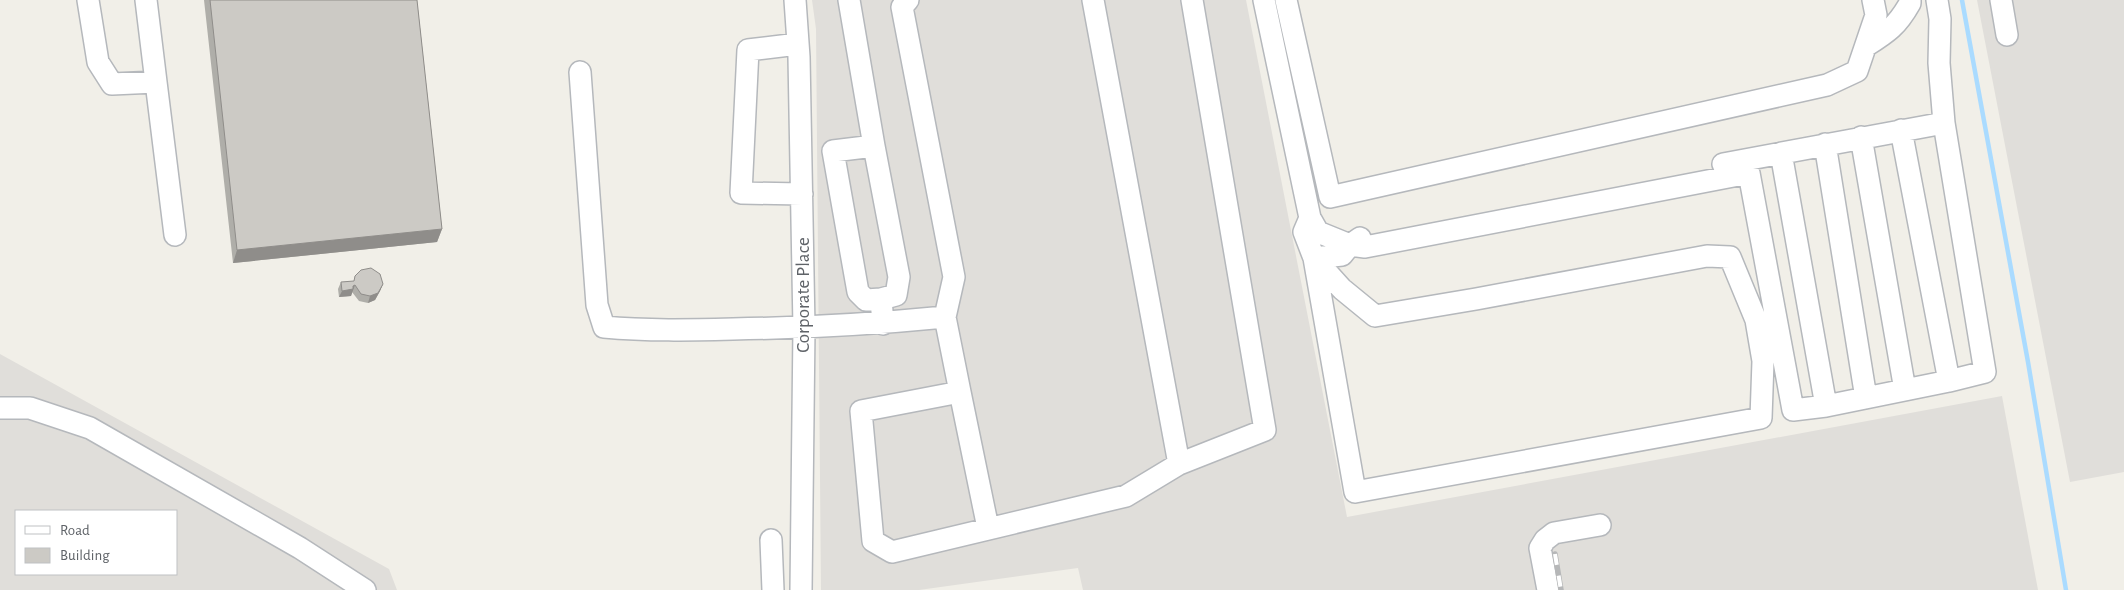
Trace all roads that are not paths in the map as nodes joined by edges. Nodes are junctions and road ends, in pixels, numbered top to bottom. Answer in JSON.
{"nodes":[{"id":1,"x":88,"y":0,"type":"edge"},
{"id":2,"x":146,"y":0,"type":"edge"},
{"id":3,"x":796,"y":0,"type":"edge"},
{"id":4,"x":848,"y":0,"type":"edge"},
{"id":5,"x":908,"y":0,"type":"edge"},
{"id":6,"x":1093,"y":0,"type":"edge"},
{"id":7,"x":1192,"y":0,"type":"edge"},
{"id":8,"x":1264,"y":0,"type":"edge"},
{"id":9,"x":1286,"y":0,"type":"edge"},
{"id":10,"x":1873,"y":0,"type":"edge"},
{"id":11,"x":1910,"y":0,"type":"edge"},
{"id":12,"x":1937,"y":0,"type":"edge"},
{"id":13,"x":2001,"y":0,"type":"edge"},
{"id":14,"x":2007,"y":35,"type":"dead end"},
{"id":15,"x":798,"y":44,"type":"junction"},
{"id":16,"x":1866,"y":46,"type":"junction"},
{"id":17,"x":580,"y":72,"type":"dead end"},
{"id":18,"x":156,"y":82,"type":"junction"},
{"id":19,"x":1944,"y":123,"type":"junction"},
{"id":20,"x":1901,"y":130,"type":"junction"},
{"id":21,"x":1861,"y":137,"type":"junction"},
{"id":22,"x":1825,"y":144,"type":"junction"},
{"id":23,"x":874,"y":146,"type":"junction"},
{"id":24,"x":1781,"y":152,"type":"junction"},
{"id":25,"x":802,"y":194,"type":"junction"},
{"id":26,"x":1310,"y":218,"type":"junction"},
{"id":27,"x":175,"y":235,"type":"dead end"},
{"id":28,"x":1350,"y":244,"type":"junction"},
{"id":29,"x":1314,"y":258,"type":"junction"},
{"id":30,"x":881,"y":299,"type":"junction"},
{"id":31,"x":945,"y":317,"type":"junction"},
{"id":32,"x":883,"y":324,"type":"junction"},
{"id":33,"x":804,"y":328,"type":"junction"},
{"id":34,"x":1948,"y":381,"type":"junction"},
{"id":35,"x":1905,"y":390,"type":"junction"},
{"id":36,"x":960,"y":392,"type":"junction"},
{"id":37,"x":1866,"y":398,"type":"junction"},
{"id":38,"x":1826,"y":406,"type":"junction"},
{"id":39,"x":0,"y":408,"type":"edge"},
{"id":40,"x":1178,"y":464,"type":"junction"},
{"id":41,"x":1600,"y":525,"type":"dead end"},
{"id":42,"x":988,"y":528,"type":"junction"},
{"id":43,"x":771,"y":540,"type":"dead end"},
{"id":44,"x":365,"y":590,"type":"edge"},
{"id":45,"x":773,"y":590,"type":"edge"},
{"id":46,"x":801,"y":590,"type":"edge"},
{"id":47,"x":1548,"y":590,"type":"edge"}],
"edges":[{"from":1,"to":18,"type":"street"},
{"from":2,"to":18,"type":"street"},
{"from":3,"to":15,"type":"street","name":"Corporate Place"},
{"from":4,"to":23,"type":"street"},
{"from":5,"to":31,"type":"street"},
{"from":6,"to":40,"type":"street"},
{"from":7,"to":40,"type":"street"},
{"from":8,"to":26,"type":"street"},
{"from":9,"to":16,"type":"street"},
{"from":10,"to":16,"type":"street"},
{"from":11,"to":16,"type":"street"},
{"from":12,"to":19,"type":"street"},
{"from":13,"to":14,"type":"street"},
{"from":15,"to":25,"type":"street","name":"Corporate Place"},
{"from":15,"to":25,"type":"street"},
{"from":17,"to":33,"type":"street"},
{"from":18,"to":27,"type":"street"},
{"from":19,"to":20,"type":"street"},
{"from":19,"to":34,"type":"street"},
{"from":20,"to":21,"type":"street"},
{"from":20,"to":34,"type":"street"},
{"from":21,"to":22,"type":"street"},
{"from":21,"to":35,"type":"street"},
{"from":22,"to":24,"type":"street"},
{"from":22,"to":37,"type":"street"},
{"from":23,"to":30,"type":"street"},
{"from":23,"to":30,"type":"street"},
{"from":24,"to":28,"type":"street"},
{"from":24,"to":38,"type":"street"},
{"from":25,"to":33,"type":"street","name":"Corporate Place"},
{"from":26,"to":28,"type":"street"},
{"from":26,"to":29,"type":"street"},
{"from":28,"to":29,"type":"street"},
{"from":28,"to":38,"type":"street"},
{"from":29,"to":29,"type":"street"},
{"from":30,"to":32,"type":"street"},
{"from":31,"to":32,"type":"street"},
{"from":31,"to":36,"type":"street"},
{"from":32,"to":33,"type":"street"},
{"from":33,"to":46,"type":"street","name":"Corporate Place"},
{"from":34,"to":35,"type":"street"},
{"from":35,"to":37,"type":"street"},
{"from":36,"to":42,"type":"street"},
{"from":36,"to":42,"type":"street"},
{"from":37,"to":38,"type":"street"},
{"from":39,"to":44,"type":"street"},
{"from":40,"to":42,"type":"street"},
{"from":41,"to":47,"type":"street"},
{"from":43,"to":45,"type":"street"}]}
